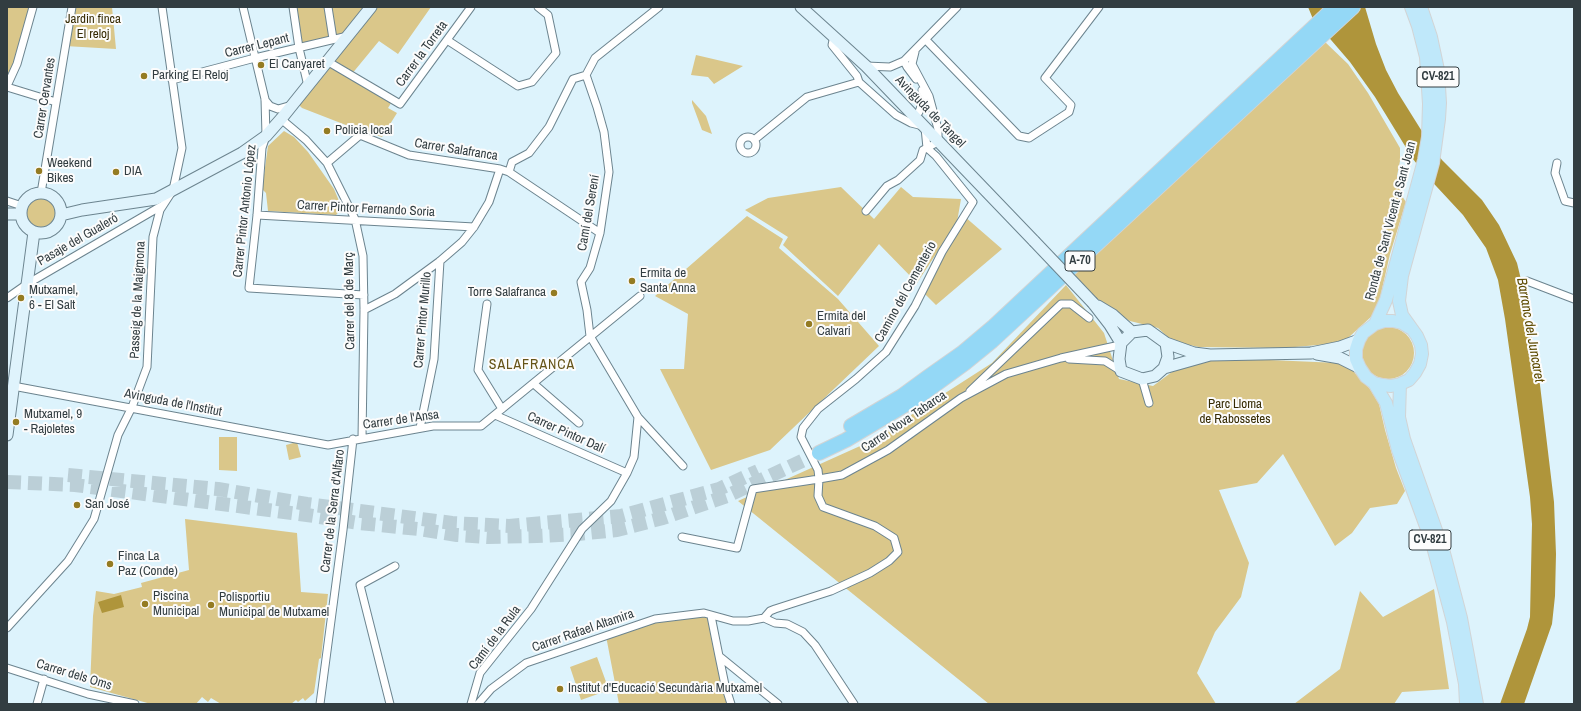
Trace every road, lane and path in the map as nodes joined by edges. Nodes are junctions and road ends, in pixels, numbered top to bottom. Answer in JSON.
{"nodes":[{"id":1,"x":33,"y":7,"type":"edge"},
{"id":2,"x":72,"y":7,"type":"edge"},
{"id":3,"x":162,"y":7,"type":"edge"},
{"id":4,"x":243,"y":7,"type":"edge"},
{"id":5,"x":293,"y":7,"type":"edge"},
{"id":6,"x":328,"y":7,"type":"edge"},
{"id":7,"x":371,"y":7,"type":"edge"},
{"id":8,"x":471,"y":7,"type":"edge"},
{"id":9,"x":538,"y":7,"type":"edge"},
{"id":10,"x":659,"y":7,"type":"edge"},
{"id":11,"x":801,"y":7,"type":"edge"},
{"id":12,"x":956,"y":7,"type":"edge"},
{"id":13,"x":1099,"y":7,"type":"edge"},
{"id":14,"x":1336,"y":7,"type":"edge"},
{"id":15,"x":1353,"y":7,"type":"edge"},
{"id":16,"x":1411,"y":7,"type":"edge"},
{"id":17,"x":1421,"y":7,"type":"edge"},
{"id":18,"x":1315,"y":34,"type":"junction"},
{"id":19,"x":348,"y":36,"type":"junction"},
{"id":20,"x":834,"y":36,"type":"junction"},
{"id":21,"x":333,"y":39,"type":"junction"},
{"id":22,"x":447,"y":40,"type":"junction"},
{"id":23,"x":926,"y":40,"type":"junction"},
{"id":24,"x":299,"y":48,"type":"junction"},
{"id":25,"x":915,"y":52,"type":"junction"},
{"id":26,"x":255,"y":58,"type":"junction"},
{"id":27,"x":328,"y":60,"type":"junction"},
{"id":28,"x":904,"y":61,"type":"junction"},
{"id":29,"x":866,"y":66,"type":"junction"},
{"id":30,"x":586,"y":75,"type":"junction"},
{"id":31,"x":172,"y":80,"type":"junction"},
{"id":32,"x":859,"y":82,"type":"junction"},
{"id":33,"x":308,"y":86,"type":"junction"},
{"id":34,"x":7,"y":87,"type":"edge"},
{"id":35,"x":265,"y":99,"type":"junction"},
{"id":36,"x":56,"y":102,"type":"junction"},
{"id":37,"x":292,"y":105,"type":"junction"},
{"id":38,"x":916,"y":113,"type":"junction"},
{"id":39,"x":935,"y":115,"type":"junction"},
{"id":40,"x":281,"y":119,"type":"junction"},
{"id":41,"x":924,"y":127,"type":"junction"},
{"id":42,"x":266,"y":136,"type":"junction"},
{"id":43,"x":754,"y":140,"type":"dead end"},
{"id":44,"x":938,"y":142,"type":"junction"},
{"id":45,"x":925,"y":149,"type":"junction"},
{"id":46,"x":327,"y":163,"type":"junction"},
{"id":47,"x":1557,"y":163,"type":"dead end"},
{"id":48,"x":500,"y":169,"type":"junction"},
{"id":49,"x":509,"y":172,"type":"junction"},
{"id":50,"x":1422,"y":186,"type":"junction"},
{"id":51,"x":173,"y":190,"type":"junction"},
{"id":52,"x":42,"y":193,"type":"junction"},
{"id":53,"x":7,"y":200,"type":"edge"},
{"id":54,"x":1574,"y":203,"type":"edge"},
{"id":55,"x":163,"y":205,"type":"junction"},
{"id":56,"x":21,"y":210,"type":"junction"},
{"id":57,"x":866,"y":211,"type":"dead end"},
{"id":58,"x":7,"y":214,"type":"edge"},
{"id":59,"x":61,"y":215,"type":"junction"},
{"id":60,"x":257,"y":215,"type":"junction"},
{"id":61,"x":355,"y":220,"type":"junction"},
{"id":62,"x":474,"y":227,"type":"junction"},
{"id":63,"x":34,"y":232,"type":"junction"},
{"id":64,"x":600,"y":234,"type":"junction"},
{"id":65,"x":440,"y":261,"type":"junction"},
{"id":66,"x":1527,"y":281,"type":"dead end"},
{"id":67,"x":27,"y":284,"type":"junction"},
{"id":68,"x":364,"y":295,"type":"junction"},
{"id":69,"x":640,"y":296,"type":"dead end"},
{"id":70,"x":7,"y":298,"type":"edge"},
{"id":71,"x":1574,"y":300,"type":"edge"},
{"id":72,"x":1093,"y":303,"type":"junction"},
{"id":73,"x":487,"y":304,"type":"dead end"},
{"id":74,"x":364,"y":310,"type":"junction"},
{"id":75,"x":1089,"y":318,"type":"dead end"},
{"id":76,"x":1375,"y":324,"type":"junction"},
{"id":77,"x":1410,"y":328,"type":"junction"},
{"id":78,"x":1132,"y":332,"type":"junction"},
{"id":79,"x":590,"y":336,"type":"junction"},
{"id":80,"x":1359,"y":340,"type":"junction"},
{"id":81,"x":1166,"y":343,"type":"junction"},
{"id":82,"x":1121,"y":344,"type":"junction"},
{"id":83,"x":1311,"y":353,"type":"junction"},
{"id":84,"x":1210,"y":355,"type":"junction"},
{"id":85,"x":1061,"y":358,"type":"junction"},
{"id":86,"x":1164,"y":368,"type":"junction"},
{"id":87,"x":1360,"y":368,"type":"junction"},
{"id":88,"x":1121,"y":371,"type":"junction"},
{"id":89,"x":1142,"y":379,"type":"junction"},
{"id":90,"x":1374,"y":383,"type":"junction"},
{"id":91,"x":534,"y":384,"type":"junction"},
{"id":92,"x":1400,"y":384,"type":"junction"},
{"id":93,"x":13,"y":386,"type":"junction"},
{"id":94,"x":964,"y":396,"type":"junction"},
{"id":95,"x":1149,"y":403,"type":"dead end"},
{"id":96,"x":132,"y":407,"type":"junction"},
{"id":97,"x":502,"y":409,"type":"junction"},
{"id":98,"x":495,"y":415,"type":"junction"},
{"id":99,"x":638,"y":417,"type":"junction"},
{"id":100,"x":578,"y":423,"type":"dead end"},
{"id":101,"x":420,"y":428,"type":"junction"},
{"id":102,"x":7,"y":435,"type":"edge"},
{"id":103,"x":362,"y":438,"type":"junction"},
{"id":104,"x":353,"y":439,"type":"junction"},
{"id":105,"x":328,"y":445,"type":"joint"},
{"id":106,"x":817,"y":449,"type":"tunnel mouth"},
{"id":107,"x":683,"y":466,"type":"dead end"},
{"id":108,"x":627,"y":473,"type":"junction"},
{"id":109,"x":818,"y":479,"type":"junction"},
{"id":110,"x":682,"y":537,"type":"dead end"},
{"id":111,"x":394,"y":566,"type":"dead end"},
{"id":112,"x":711,"y":616,"type":"junction"},
{"id":113,"x":764,"y":618,"type":"junction"},
{"id":114,"x":7,"y":628,"type":"edge"},
{"id":115,"x":719,"y":656,"type":"junction"},
{"id":116,"x":7,"y":668,"type":"edge"},
{"id":117,"x":44,"y":678,"type":"junction"},
{"id":118,"x":37,"y":704,"type":"edge"},
{"id":119,"x":135,"y":704,"type":"edge"},
{"id":120,"x":320,"y":704,"type":"edge"},
{"id":121,"x":390,"y":704,"type":"edge"},
{"id":122,"x":471,"y":704,"type":"edge"},
{"id":123,"x":478,"y":704,"type":"edge"},
{"id":124,"x":731,"y":704,"type":"edge"},
{"id":125,"x":778,"y":704,"type":"edge"},
{"id":126,"x":854,"y":704,"type":"edge"},
{"id":127,"x":1466,"y":704,"type":"edge"},
{"id":128,"x":1477,"y":704,"type":"edge"}],
"edges":[{"from":1,"to":34,"type":"street"},
{"from":2,"to":36,"type":"street","name":"Carrer Cervantes"},
{"from":3,"to":31,"type":"street","name":"Passeig de la Maigmona"},
{"from":4,"to":26,"type":"street","name":"Carrer Pintor Antonio López"},
{"from":5,"to":24,"type":"street"},
{"from":6,"to":21,"type":"street"},
{"from":7,"to":19,"type":"main road"},
{"from":8,"to":22,"type":"street","name":"Carrer la Torreta"},
{"from":9,"to":22,"type":"street"},
{"from":10,"to":30,"type":"street"},
{"from":11,"to":20,"type":"main road","name":"Avinguda de Tàngel"},
{"from":12,"to":23,"type":"street"},
{"from":13,"to":23,"type":"street"},
{"from":14,"to":18,"type":"highway","number":"A-70"},
{"from":15,"to":18,"type":"highway","number":"A-70"},
{"from":16,"to":50,"type":"main road","name":"Ronda de Sant Vicent a Sant Joan","number":"CV-821"},
{"from":17,"to":50,"type":"main road","name":"Ronda de Sant Vicent a Sant Joan","number":"CV-821"},
{"from":18,"to":106,"type":"highway","number":"A-70"},
{"from":19,"to":21,"type":"street","name":"Carrer Lepant"},
{"from":19,"to":27,"type":"main road"},
{"from":20,"to":29,"type":"main road","name":"Avinguda de Tàngel"},
{"from":20,"to":32,"type":"street"},
{"from":21,"to":24,"type":"street","name":"Carrer Lepant"},
{"from":22,"to":27,"type":"street","name":"Carrer la Torreta"},
{"from":23,"to":25,"type":"street"},
{"from":24,"to":26,"type":"street","name":"Carrer Lepant"},
{"from":24,"to":33,"type":"street"},
{"from":25,"to":28,"type":"street"},
{"from":25,"to":39,"type":"street"},
{"from":26,"to":31,"type":"street","name":"Carrer Lepant"},
{"from":26,"to":35,"type":"street","name":"Carrer Pintor Antonio López"},
{"from":27,"to":33,"type":"main road"},
{"from":28,"to":29,"type":"street"},
{"from":28,"to":38,"type":"street"},
{"from":29,"to":38,"type":"main road","name":"Avinguda de Tàngel"},
{"from":30,"to":49,"type":"street"},
{"from":30,"to":64,"type":"street","name":"Camí del Serení"},
{"from":31,"to":51,"type":"street","name":"Passeig de la Maigmona"},
{"from":32,"to":41,"type":"street"},
{"from":32,"to":43,"type":"street"},
{"from":33,"to":37,"type":"main road"},
{"from":34,"to":36,"type":"street"},
{"from":35,"to":37,"type":"street"},
{"from":35,"to":42,"type":"street","name":"Carrer Pintor Antonio López"},
{"from":36,"to":52,"type":"street","name":"Carrer Cervantes"},
{"from":37,"to":40,"type":"main road"},
{"from":38,"to":39,"type":"street"},
{"from":38,"to":41,"type":"main road","name":"Avinguda de Tàngel"},
{"from":39,"to":44,"type":"street"},
{"from":40,"to":42,"type":"main road"},
{"from":40,"to":46,"type":"street","name":"Carrer del 8 de Març"},
{"from":41,"to":44,"type":"main road","name":"Avinguda de Tàngel"},
{"from":41,"to":45,"type":"street"},
{"from":42,"to":51,"type":"main road"},
{"from":42,"to":60,"type":"street","name":"Carrer Pintor Antonio López"},
{"from":44,"to":45,"type":"street"},
{"from":44,"to":72,"type":"main road","name":"Avinguda de Tàngel","bridge":true},
{"from":45,"to":57,"type":"street"},
{"from":45,"to":109,"type":"street","name":"Camino del Cementerio"},
{"from":46,"to":48,"type":"street","name":"Carrer Salafranca"},
{"from":46,"to":61,"type":"street","name":"Carrer del 8 de Març"},
{"from":47,"to":54,"type":"street"},
{"from":48,"to":49,"type":"street","name":"Carrer Salafranca"},
{"from":48,"to":62,"type":"street"},
{"from":49,"to":64,"type":"street","name":"Carrer Salafranca"},
{"from":50,"to":76,"type":"main road","name":"Ronda de Sant Vicent a Sant Joan","number":"CV-821"},
{"from":50,"to":77,"type":"main road","name":"Ronda de Sant Vicent a Sant Joan","number":"CV-821"},
{"from":51,"to":55,"type":"street","name":"Passeig de la Maigmona"},
{"from":51,"to":59,"type":"main road"},
{"from":52,"to":56,"type":"main road"},
{"from":52,"to":59,"type":"main road"},
{"from":53,"to":56,"type":"street"},
{"from":55,"to":67,"type":"street","name":"Pasaje del Gualeró"},
{"from":55,"to":96,"type":"street","name":"Passeig de la Maigmona"},
{"from":56,"to":58,"type":"main road"},
{"from":56,"to":63,"type":"main road"},
{"from":59,"to":63,"type":"main road"},
{"from":60,"to":61,"type":"street","name":"Carrer Pintor Fernando Soria"},
{"from":60,"to":68,"type":"street","name":"Carrer Pintor Antonio López"},
{"from":61,"to":62,"type":"street","name":"Carrer Pintor Fernando Soria"},
{"from":61,"to":68,"type":"street","name":"Carrer del 8 de Març"},
{"from":62,"to":65,"type":"street"},
{"from":63,"to":67,"type":"main road"},
{"from":64,"to":79,"type":"street","name":"Camí del Serení"},
{"from":65,"to":74,"type":"street"},
{"from":65,"to":101,"type":"street","name":"Carrer Pintor Murillo"},
{"from":66,"to":71,"type":"street"},
{"from":67,"to":70,"type":"street","name":"Pasaje del Gualeró"},
{"from":67,"to":93,"type":"main road"},
{"from":68,"to":74,"type":"street","name":"Carrer del 8 de Març"},
{"from":69,"to":79,"type":"street","name":"Carrer de l'Ansa"},
{"from":72,"to":78,"type":"main road"},
{"from":72,"to":82,"type":"main road"},
{"from":73,"to":97,"type":"street"},
{"from":74,"to":103,"type":"street","name":"Carrer del 8 de Març"},
{"from":75,"to":94,"type":"street"},
{"from":76,"to":77,"type":"main road"},
{"from":76,"to":80,"type":"main road","name":"Ronda de Sant Vicent a Sant Joan","number":"CV-821"},
{"from":77,"to":92,"type":"main road","name":"Ronda de Sant Vicent a Sant Joan","number":"CV-821"},
{"from":78,"to":81,"type":"main road","number":"CV-821"},
{"from":78,"to":82,"type":"main road"},
{"from":79,"to":91,"type":"street","name":"Carrer de l'Ansa"},
{"from":79,"to":99,"type":"street"},
{"from":80,"to":83,"type":"main road","number":"CV-821"},
{"from":80,"to":87,"type":"main road"},
{"from":81,"to":84,"type":"main road","number":"CV-821"},
{"from":81,"to":86,"type":"main road"},
{"from":82,"to":85,"type":"street","name":"Carrer Nova Tabarca"},
{"from":82,"to":88,"type":"main road"},
{"from":83,"to":84,"type":"main road","number":"CV-821"},
{"from":83,"to":87,"type":"main road","number":"CV-821"},
{"from":84,"to":86,"type":"main road","number":"CV-821"},
{"from":85,"to":88,"type":"street"},
{"from":85,"to":94,"type":"street","name":"Carrer Nova Tabarca"},
{"from":86,"to":89,"type":"main road","number":"CV-821"},
{"from":87,"to":90,"type":"main road","number":"CV-821"},
{"from":88,"to":89,"type":"main road"},
{"from":89,"to":95,"type":"street"},
{"from":90,"to":92,"type":"main road"},
{"from":90,"to":127,"type":"main road","number":"CV-821"},
{"from":91,"to":97,"type":"street","name":"Carrer de l'Ansa"},
{"from":91,"to":100,"type":"street"},
{"from":92,"to":128,"type":"main road","number":"CV-821"},
{"from":93,"to":96,"type":"street","name":"Avinguda de l'Institut"},
{"from":93,"to":102,"type":"main road"},
{"from":94,"to":109,"type":"street","name":"Carrer Nova Tabarca"},
{"from":96,"to":105,"type":"street","name":"Avinguda de l'Institut"},
{"from":96,"to":114,"type":"street","name":"Passeig de la Maigmona"},
{"from":97,"to":98,"type":"street","name":"Carrer de l'Ansa"},
{"from":98,"to":101,"type":"street","name":"Carrer de l'Ansa"},
{"from":98,"to":108,"type":"street","name":"Carrer Pintor Dalí"},
{"from":99,"to":107,"type":"street"},
{"from":99,"to":108,"type":"street","name":"Camí de la Rula"},
{"from":101,"to":103,"type":"street","name":"Carrer de l'Ansa"},
{"from":103,"to":104,"type":"street","name":"Carrer de l'Ansa"},
{"from":104,"to":105,"type":"street","name":"Carrer de l'Ansa"},
{"from":104,"to":120,"type":"street","name":"Carrer de la Serra d'Alfaro"},
{"from":108,"to":122,"type":"street","name":"Camí de la Rula"},
{"from":109,"to":110,"type":"street","name":"Carrer Nova Tabarca"},
{"from":109,"to":113,"type":"street"},
{"from":111,"to":121,"type":"street"},
{"from":112,"to":113,"type":"street"},
{"from":112,"to":115,"type":"street"},
{"from":112,"to":123,"type":"street","name":"Carrer Rafael Altamira"},
{"from":113,"to":126,"type":"street"},
{"from":115,"to":124,"type":"street"},
{"from":115,"to":125,"type":"street"},
{"from":116,"to":117,"type":"street","name":"Carrer dels Oms"},
{"from":117,"to":118,"type":"street"},
{"from":117,"to":119,"type":"street","name":"Carrer dels Oms"}]}
